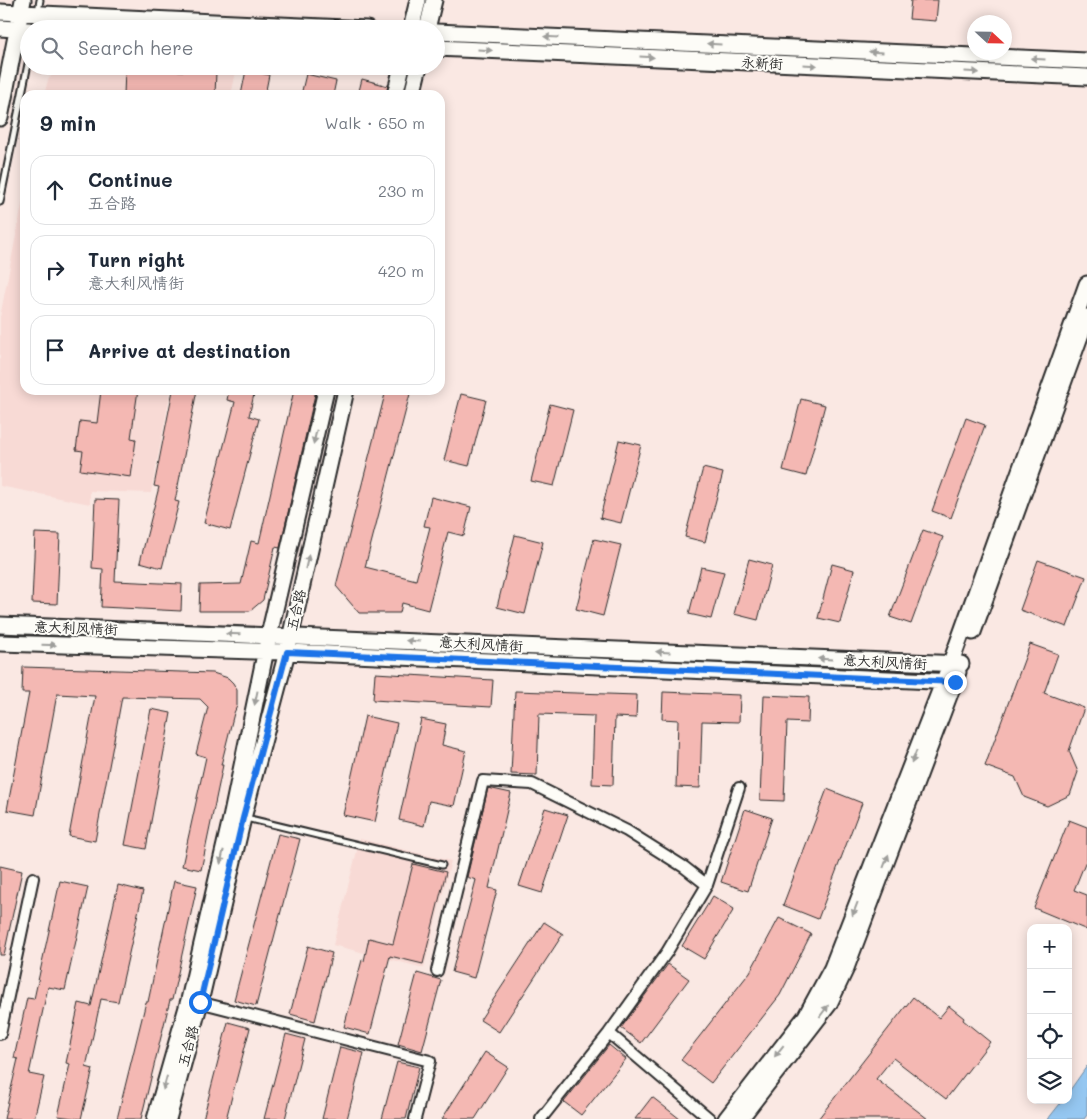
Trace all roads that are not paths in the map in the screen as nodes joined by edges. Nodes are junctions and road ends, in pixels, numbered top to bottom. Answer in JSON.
{"nodes":[{"id":1,"x":418,"y":0,"type":"edge"},
{"id":2,"x":434,"y":0,"type":"edge"},
{"id":3,"x":22,"y":7,"type":"edge"},
{"id":4,"x":0,"y":12,"type":"edge"},
{"id":5,"x":37,"y":14,"type":"edge"},
{"id":6,"x":23,"y":20,"type":"edge"},
{"id":7,"x":169,"y":20,"type":"edge"},
{"id":8,"x":413,"y":20,"type":"edge"},
{"id":9,"x":429,"y":20,"type":"edge"},
{"id":10,"x":0,"y":28,"type":"edge"},
{"id":11,"x":20,"y":29,"type":"edge"},
{"id":12,"x":445,"y":32,"type":"edge"},
{"id":13,"x":20,"y":41,"type":"edge"},
{"id":14,"x":445,"y":48,"type":"edge"},
{"id":15,"x":1087,"y":61,"type":"edge"},
{"id":16,"x":26,"y":75,"type":"edge"},
{"id":17,"x":400,"y":75,"type":"edge"},
{"id":18,"x":417,"y":75,"type":"edge"},
{"id":19,"x":1087,"y":77,"type":"edge"},
{"id":20,"x":23,"y":90,"type":"edge"},
{"id":21,"x":396,"y":90,"type":"edge"},
{"id":22,"x":413,"y":90,"type":"edge"},
{"id":23,"x":20,"y":103,"type":"edge"},
{"id":24,"x":0,"y":118,"type":"edge"},
{"id":25,"x":0,"y":202,"type":"edge"},
{"id":26,"x":1087,"y":284,"type":"edge"},
{"id":27,"x":1087,"y":317,"type":"edge"},
{"id":28,"x":325,"y":395,"type":"edge"},
{"id":29,"x":345,"y":395,"type":"edge"},
{"id":30,"x":0,"y":625,"type":"edge"},
{"id":31,"x":268,"y":635,"type":"junction"},
{"id":32,"x":291,"y":636,"type":"junction"},
{"id":33,"x":0,"y":643,"type":"edge"},
{"id":34,"x":266,"y":651,"type":"junction"},
{"id":35,"x":287,"y":652,"type":"junction"},
{"id":36,"x":956,"y":665,"type":"junction"},
{"id":37,"x":949,"y":681,"type":"junction"},
{"id":38,"x":739,"y":788,"type":"dead end"},
{"id":39,"x":243,"y":818,"type":"junction"},
{"id":40,"x":442,"y":865,"type":"dead end"},
{"id":41,"x":33,"y":878,"type":"dead end"},
{"id":42,"x":707,"y":885,"type":"junction"},
{"id":43,"x":436,"y":971,"type":"dead end"},
{"id":44,"x":195,"y":1001,"type":"junction"},
{"id":45,"x":609,"y":1033,"type":"junction"},
{"id":46,"x":0,"y":1034,"type":"edge"},
{"id":47,"x":155,"y":1119,"type":"edge"},
{"id":48,"x":168,"y":1119,"type":"edge"},
{"id":49,"x":415,"y":1119,"type":"edge"},
{"id":50,"x":541,"y":1119,"type":"edge"},
{"id":51,"x":710,"y":1119,"type":"edge"},
{"id":52,"x":726,"y":1119,"type":"edge"},
{"id":53,"x":740,"y":1119,"type":"edge"}],
"edges":[{"from":1,"to":8,"type":"street"},
{"from":2,"to":9,"type":"street"},
{"from":3,"to":4,"type":"street"},
{"from":3,"to":5,"type":"street"},
{"from":3,"to":6,"type":"street"},
{"from":5,"to":7,"type":"street"},
{"from":10,"to":11,"type":"street"},
{"from":15,"to":12,"type":"street","name":"永新街","one_way":true},
{"from":13,"to":24,"type":"street"},
{"from":14,"to":19,"type":"street","name":"永新街","one_way":true},
{"from":16,"to":20,"type":"lane"},
{"from":17,"to":21,"type":"street"},
{"from":18,"to":22,"type":"street"},
{"from":23,"to":25,"type":"lane"},
{"from":26,"to":36,"type":"street"},
{"from":27,"to":36,"type":"street"},
{"from":28,"to":31,"type":"street","name":"五合路","one_way":true},
{"from":32,"to":29,"type":"street","name":"五合路","one_way":true},
{"from":31,"to":30,"type":"street","name":"意大利风情街","one_way":true},
{"from":31,"to":32,"type":"street","name":"意大利风情街"},
{"from":31,"to":34,"type":"street","name":"五合路"},
{"from":32,"to":35,"type":"street","name":"五合路"},
{"from":36,"to":32,"type":"street","name":"意大利风情街","one_way":true},
{"from":33,"to":34,"type":"street","name":"意大利风情街","one_way":true},
{"from":34,"to":35,"type":"street","name":"意大利风情街"},
{"from":34,"to":44,"type":"street","name":"五合路","one_way":true},
{"from":35,"to":37,"type":"street","name":"意大利风情街"},
{"from":35,"to":39,"type":"street","name":"五合路"},
{"from":36,"to":37,"type":"street"},
{"from":37,"to":52,"type":"street","one_way":true},
{"from":53,"to":37,"type":"street","one_way":true},
{"from":38,"to":42,"type":"street"},
{"from":39,"to":40,"type":"lane"},
{"from":39,"to":44,"type":"street","name":"五合路"},
{"from":41,"to":46,"type":"street"},
{"from":42,"to":43,"type":"street"},
{"from":42,"to":45,"type":"street"},
{"from":44,"to":47,"type":"street","name":"五合路","one_way":true},
{"from":44,"to":48,"type":"street","name":"五合路"},
{"from":44,"to":49,"type":"street"},
{"from":45,"to":50,"type":"street"},
{"from":45,"to":51,"type":"street"}]}
